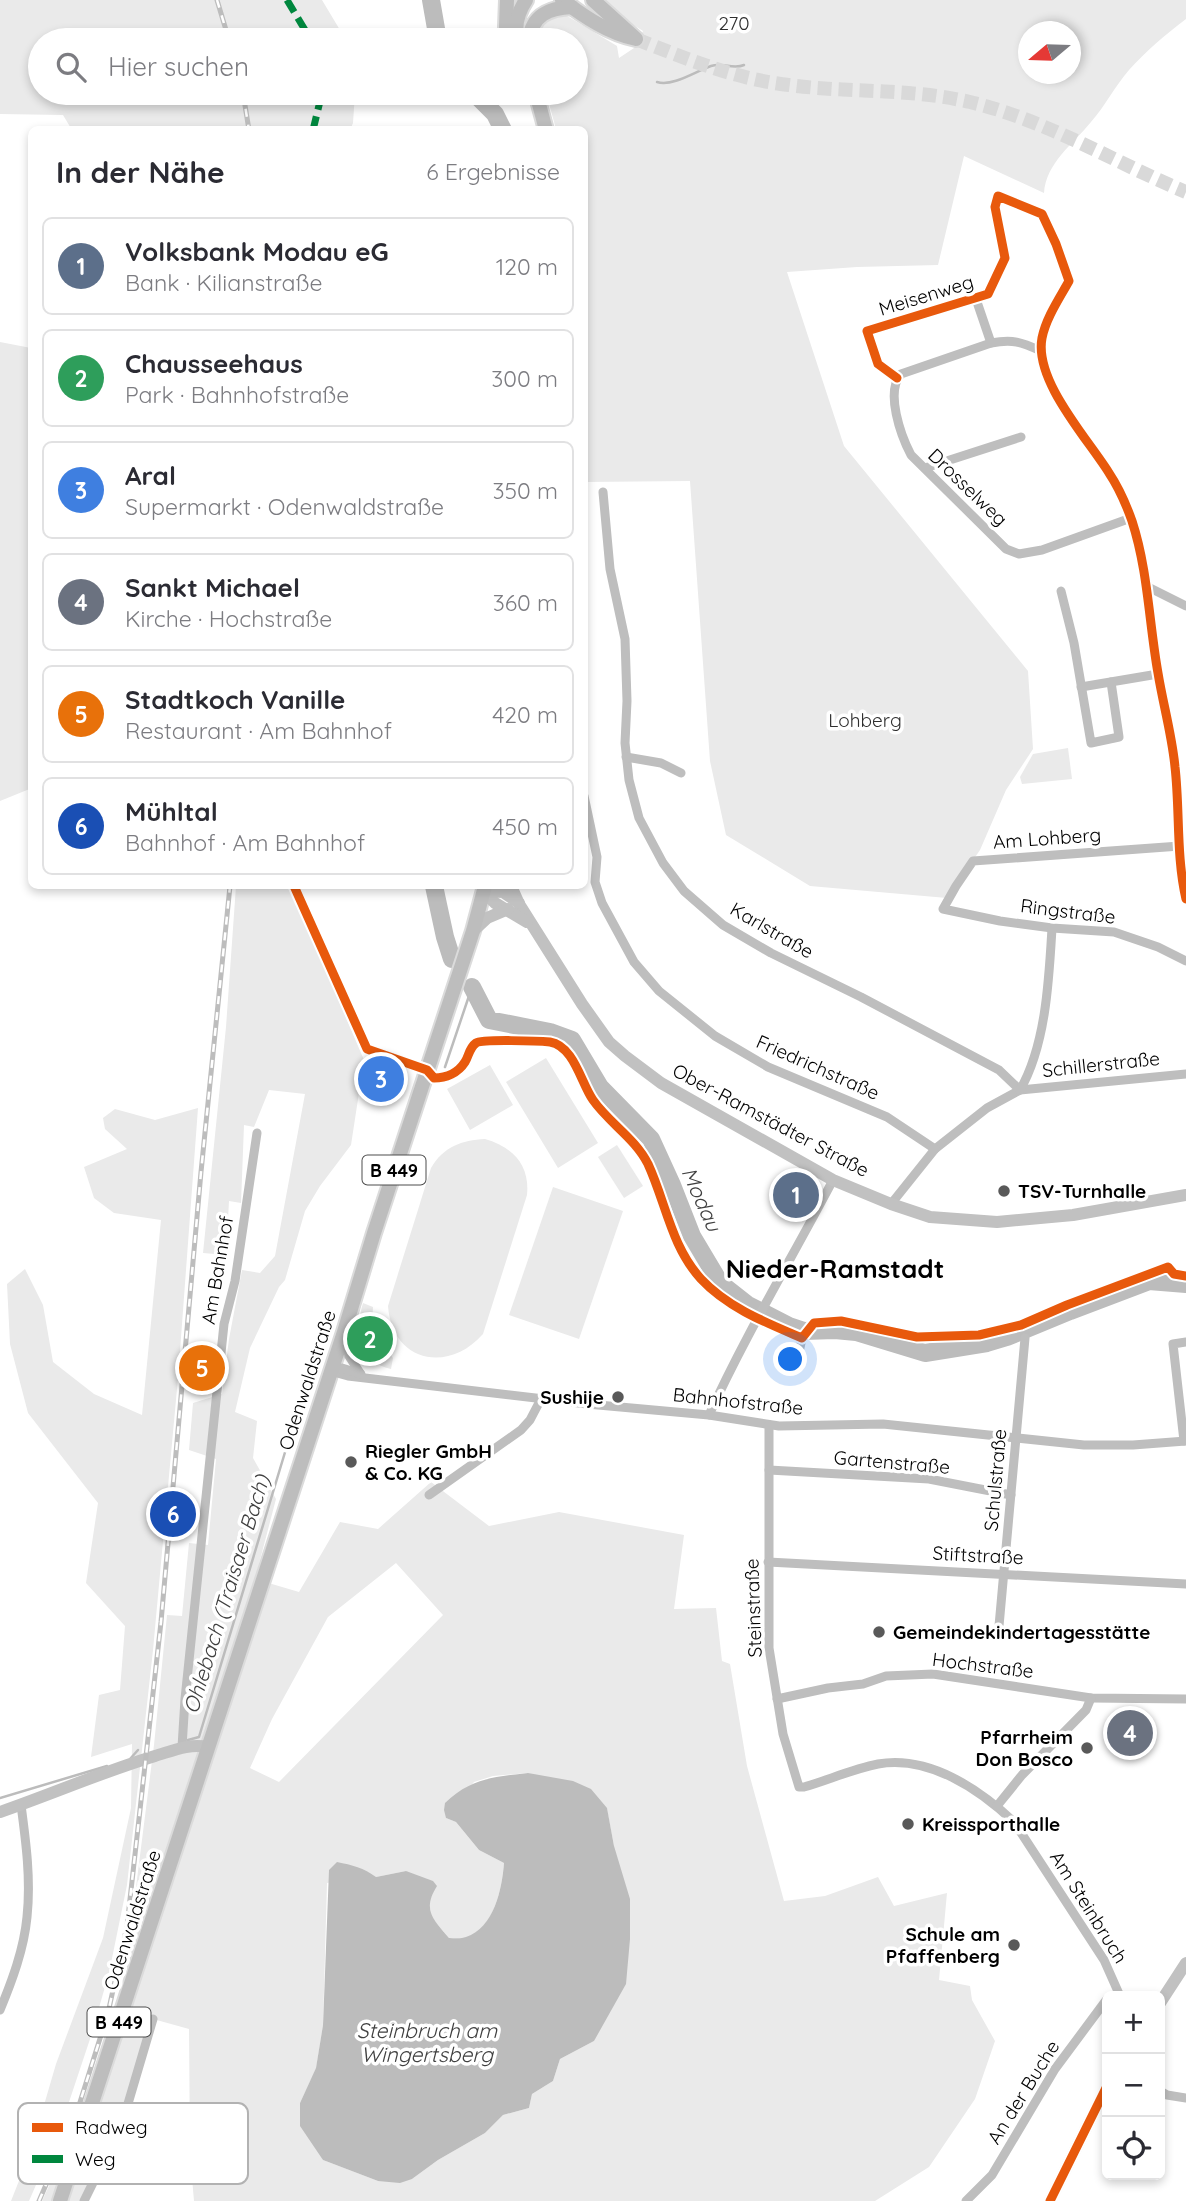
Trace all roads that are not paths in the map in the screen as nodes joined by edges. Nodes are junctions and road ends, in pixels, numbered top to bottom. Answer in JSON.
{"nodes":[{"id":1,"x":508,"y":0,"type":"edge"},
{"id":2,"x":526,"y":0,"type":"edge"},
{"id":3,"x":593,"y":0,"type":"edge"},
{"id":4,"x":570,"y":2,"type":"edge"},
{"id":5,"x":506,"y":28,"type":"edge"},
{"id":6,"x":516,"y":28,"type":"edge"},
{"id":7,"x":531,"y":28,"type":"edge"},
{"id":8,"x":539,"y":105,"type":"edge"},
{"id":9,"x":545,"y":105,"type":"edge"},
{"id":10,"x":545,"y":126,"type":"edge"},
{"id":11,"x":546,"y":126,"type":"edge"},
{"id":12,"x":976,"y":299,"type":"junction"},
{"id":13,"x":991,"y":343,"type":"junction"},
{"id":14,"x":1041,"y":351,"type":"junction"},
{"id":15,"x":897,"y":378,"type":"junction"},
{"id":16,"x":1021,"y":437,"type":"dead end"},
{"id":17,"x":925,"y":468,"type":"junction"},
{"id":18,"x":603,"y":492,"type":"dead end"},
{"id":19,"x":1131,"y":518,"type":"junction"},
{"id":20,"x":1146,"y":586,"type":"junction"},
{"id":21,"x":1061,"y":591,"type":"dead end"},
{"id":22,"x":1186,"y":606,"type":"edge"},
{"id":23,"x":1158,"y":674,"type":"junction"},
{"id":24,"x":1111,"y":682,"type":"junction"},
{"id":25,"x":1081,"y":687,"type":"junction"},
{"id":26,"x":626,"y":757,"type":"junction"},
{"id":27,"x":681,"y":774,"type":"dead end"},
{"id":28,"x":588,"y":815,"type":"edge"},
{"id":29,"x":1180,"y":846,"type":"junction"},
{"id":30,"x":484,"y":889,"type":"edge"},
{"id":31,"x":489,"y":889,"type":"edge"},
{"id":32,"x":511,"y":889,"type":"edge"},
{"id":33,"x":1186,"y":899,"type":"edge"},
{"id":34,"x":514,"y":906,"type":"junction"},
{"id":35,"x":943,"y":909,"type":"joint"},
{"id":36,"x":1052,"y":928,"type":"junction"},
{"id":37,"x":472,"y":931,"type":"junction"},
{"id":38,"x":1186,"y":961,"type":"edge"},
{"id":39,"x":1186,"y":1074,"type":"edge"},
{"id":40,"x":1020,"y":1090,"type":"junction"},
{"id":41,"x":257,"y":1133,"type":"dead end"},
{"id":42,"x":935,"y":1149,"type":"junction"},
{"id":43,"x":833,"y":1180,"type":"junction"},
{"id":44,"x":1186,"y":1195,"type":"edge"},
{"id":45,"x":891,"y":1204,"type":"junction"},
{"id":46,"x":757,"y":1318,"type":"junction"},
{"id":47,"x":344,"y":1332,"type":"junction"},
{"id":48,"x":1025,"y":1338,"type":"dead end"},
{"id":49,"x":1186,"y":1342,"type":"edge"},
{"id":50,"x":797,"y":1362,"type":"dead end"},
{"id":51,"x":330,"y":1371,"type":"junction"},
{"id":52,"x":360,"y":1373,"type":"junction"},
{"id":53,"x":372,"y":1378,"type":"junction"},
{"id":54,"x":541,"y":1399,"type":"junction"},
{"id":55,"x":709,"y":1415,"type":"junction"},
{"id":56,"x":769,"y":1425,"type":"junction"},
{"id":57,"x":1017,"y":1439,"type":"junction"},
{"id":58,"x":1185,"y":1441,"type":"edge"},
{"id":59,"x":769,"y":1470,"type":"junction"},
{"id":60,"x":429,"y":1495,"type":"dead end"},
{"id":61,"x":1011,"y":1495,"type":"junction"},
{"id":62,"x":768,"y":1562,"type":"junction"},
{"id":63,"x":1004,"y":1573,"type":"junction"},
{"id":64,"x":1186,"y":1584,"type":"edge"},
{"id":65,"x":999,"y":1626,"type":"dead end"},
{"id":66,"x":1091,"y":1698,"type":"junction"},
{"id":67,"x":777,"y":1699,"type":"junction"},
{"id":68,"x":1186,"y":1699,"type":"edge"},
{"id":69,"x":182,"y":1747,"type":"junction"},
{"id":70,"x":208,"y":1747,"type":"junction"},
{"id":71,"x":799,"y":1787,"type":"joint"},
{"id":72,"x":21,"y":1805,"type":"junction"},
{"id":73,"x":997,"y":1806,"type":"junction"},
{"id":74,"x":0,"y":1812,"type":"edge"},
{"id":75,"x":1186,"y":1963,"type":"edge"},
{"id":76,"x":1116,"y":1991,"type":"edge"},
{"id":77,"x":1165,"y":1995,"type":"edge"},
{"id":78,"x":1,"y":2004,"type":"edge"},
{"id":79,"x":1102,"y":2006,"type":"edge"},
{"id":80,"x":153,"y":2019,"type":"dead end"},
{"id":81,"x":1165,"y":2094,"type":"edge"},
{"id":82,"x":1102,"y":2096,"type":"edge"},
{"id":83,"x":1186,"y":2098,"type":"edge"},
{"id":84,"x":92,"y":2103,"type":"edge"},
{"id":85,"x":128,"y":2103,"type":"edge"},
{"id":86,"x":66,"y":2184,"type":"edge"},
{"id":87,"x":92,"y":2184,"type":"edge"},
{"id":88,"x":60,"y":2201,"type":"edge"},
{"id":89,"x":84,"y":2201,"type":"edge"},
{"id":90,"x":966,"y":2201,"type":"edge"},
{"id":91,"x":1050,"y":2201,"type":"edge"}],
"edges":[{"from":1,"to":5,"type":"main road"},
{"from":2,"to":6,"type":"main road"},
{"from":3,"to":4,"type":"main road"},
{"from":4,"to":7,"type":"main road"},
{"from":8,"to":10,"type":"main road"},
{"from":9,"to":11,"type":"main road"},
{"from":12,"to":13,"type":"street"},
{"from":12,"to":14,"type":"street","name":"Meisenweg"},
{"from":12,"to":15,"type":"street","name":"Meisenweg"},
{"from":13,"to":14,"type":"street"},
{"from":13,"to":15,"type":"street"},
{"from":14,"to":19,"type":"street"},
{"from":15,"to":17,"type":"street","name":"Drosselweg"},
{"from":16,"to":17,"type":"street"},
{"from":17,"to":19,"type":"street","name":"Drosselweg"},
{"from":18,"to":26,"type":"street","name":"Karlstraße"},
{"from":19,"to":20,"type":"street"},
{"from":20,"to":22,"type":"street"},
{"from":20,"to":23,"type":"street"},
{"from":21,"to":25,"type":"street"},
{"from":23,"to":24,"type":"street"},
{"from":23,"to":29,"type":"street"},
{"from":24,"to":25,"type":"street"},
{"from":24,"to":25,"type":"street"},
{"from":26,"to":27,"type":"street"},
{"from":26,"to":40,"type":"street","name":"Karlstraße"},
{"from":28,"to":42,"type":"street","name":"Friedrichstraße"},
{"from":29,"to":33,"type":"street"},
{"from":29,"to":35,"type":"street","name":"Am Lohberg"},
{"from":30,"to":37,"type":"main road","name":"Odenwaldstraße","number":"B 449"},
{"from":31,"to":34,"type":"main road","name":"Ober-Ramstädter Straße"},
{"from":32,"to":34,"type":"main road"},
{"from":34,"to":37,"type":"main road"},
{"from":34,"to":43,"type":"main road","name":"Ober-Ramstädter Straße"},
{"from":35,"to":36,"type":"street","name":"Ringstraße"},
{"from":36,"to":38,"type":"street","name":"Ringstraße"},
{"from":36,"to":40,"type":"street"},
{"from":37,"to":47,"type":"main road","name":"Odenwaldstraße","number":"B 449"},
{"from":39,"to":40,"type":"street","name":"Schillerstraße"},
{"from":40,"to":42,"type":"street"},
{"from":41,"to":69,"type":"street","name":"Am Bahnhof"},
{"from":42,"to":45,"type":"street"},
{"from":43,"to":45,"type":"main road","name":"Ober-Ramstädter Straße"},
{"from":43,"to":46,"type":"street"},
{"from":44,"to":45,"type":"main road","name":"Ober-Ramstädter Straße"},
{"from":46,"to":50,"type":"street"},
{"from":46,"to":55,"type":"street"},
{"from":47,"to":51,"type":"main road","name":"Odenwaldstraße","number":"B 449"},
{"from":47,"to":52,"type":"street"},
{"from":48,"to":57,"type":"street","name":"Schulstraße"},
{"from":49,"to":58,"type":"street"},
{"from":51,"to":52,"type":"street","name":"Bahnhofstraße"},
{"from":51,"to":53,"type":"street","name":"Bahnhofstraße"},
{"from":51,"to":70,"type":"main road","name":"Odenwaldstraße","number":"B 449"},
{"from":52,"to":53,"type":"street","name":"Bahnhofstraße"},
{"from":53,"to":54,"type":"street","name":"Bahnhofstraße"},
{"from":54,"to":55,"type":"street","name":"Bahnhofstraße"},
{"from":54,"to":60,"type":"street"},
{"from":55,"to":56,"type":"street","name":"Bahnhofstraße"},
{"from":56,"to":57,"type":"street","name":"Bahnhofstraße"},
{"from":56,"to":59,"type":"street","name":"Steinstraße"},
{"from":57,"to":58,"type":"street","name":"Bahnhofstraße"},
{"from":57,"to":61,"type":"street","name":"Schulstraße"},
{"from":59,"to":61,"type":"street","name":"Gartenstraße"},
{"from":59,"to":62,"type":"street","name":"Steinstraße"},
{"from":61,"to":63,"type":"street","name":"Schulstraße"},
{"from":62,"to":63,"type":"street","name":"Stiftstraße"},
{"from":62,"to":67,"type":"street","name":"Steinstraße"},
{"from":63,"to":64,"type":"street","name":"Stiftstraße"},
{"from":63,"to":65,"type":"street","name":"Schulstraße"},
{"from":66,"to":67,"type":"street","name":"Hochstraße"},
{"from":66,"to":68,"type":"street","name":"Hochstraße"},
{"from":66,"to":73,"type":"street"},
{"from":67,"to":71,"type":"street","name":"Steinstraße"},
{"from":69,"to":70,"type":"main road"},
{"from":69,"to":72,"type":"main road"},
{"from":70,"to":84,"type":"main road","name":"Odenwaldstraße","number":"B 449"},
{"from":71,"to":73,"type":"street","name":"Am Steinbruch"},
{"from":72,"to":74,"type":"main road"},
{"from":72,"to":78,"type":"street"},
{"from":73,"to":76,"type":"street","name":"Am Steinbruch"},
{"from":75,"to":77,"type":"main road"},
{"from":79,"to":90,"type":"street","name":"An der Buche"},
{"from":80,"to":85,"type":"street"},
{"from":81,"to":83,"type":"street"},
{"from":82,"to":91,"type":"main road"},
{"from":86,"to":88,"type":"main road","name":"Odenwaldstraße","number":"B 449"},
{"from":87,"to":89,"type":"street"}]}
